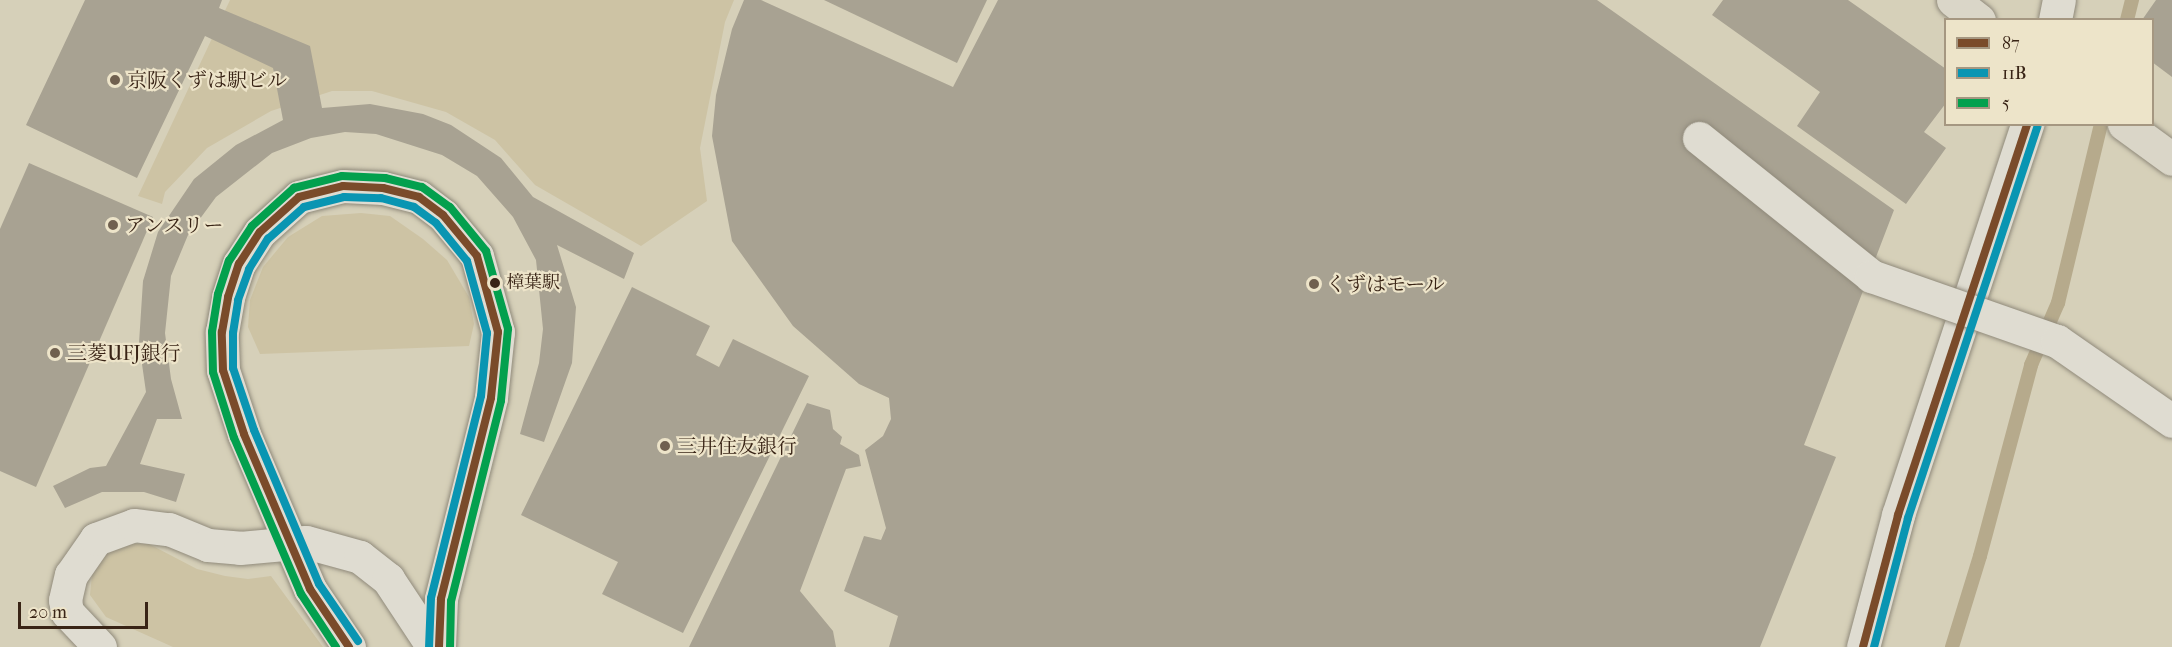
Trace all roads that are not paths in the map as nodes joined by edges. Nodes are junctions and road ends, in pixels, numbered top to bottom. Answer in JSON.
{"nodes":[{"id":1,"x":1953,"y":0,"type":"edge"},
{"id":2,"x":2059,"y":0,"type":"edge"},
{"id":3,"x":1976,"y":18,"type":"edge"},
{"id":4,"x":2055,"y":18,"type":"edge"},
{"id":5,"x":2026,"y":126,"type":"edge"},
{"id":6,"x":2127,"y":126,"type":"edge"},
{"id":7,"x":1699,"y":138,"type":"dead end"},
{"id":8,"x":2172,"y":159,"type":"edge"},
{"id":9,"x":2172,"y":421,"type":"edge"},
{"id":10,"x":290,"y":542,"type":"junction"},
{"id":11,"x":100,"y":647,"type":"edge"},
{"id":12,"x":349,"y":647,"type":"edge"},
{"id":13,"x":432,"y":647,"type":"edge"},
{"id":14,"x":439,"y":647,"type":"edge"},
{"id":15,"x":1863,"y":647,"type":"edge"}],
"edges":[{"from":1,"to":3,"type":"main road"},
{"from":2,"to":4,"type":"street"},
{"from":5,"to":15,"type":"street"},
{"from":6,"to":8,"type":"main road"},
{"from":7,"to":9,"type":"street","bridge":true},
{"from":10,"to":11,"type":"street"},
{"from":10,"to":12,"type":"street"},
{"from":10,"to":13,"type":"street"},
{"from":10,"to":14,"type":"street"}]}
